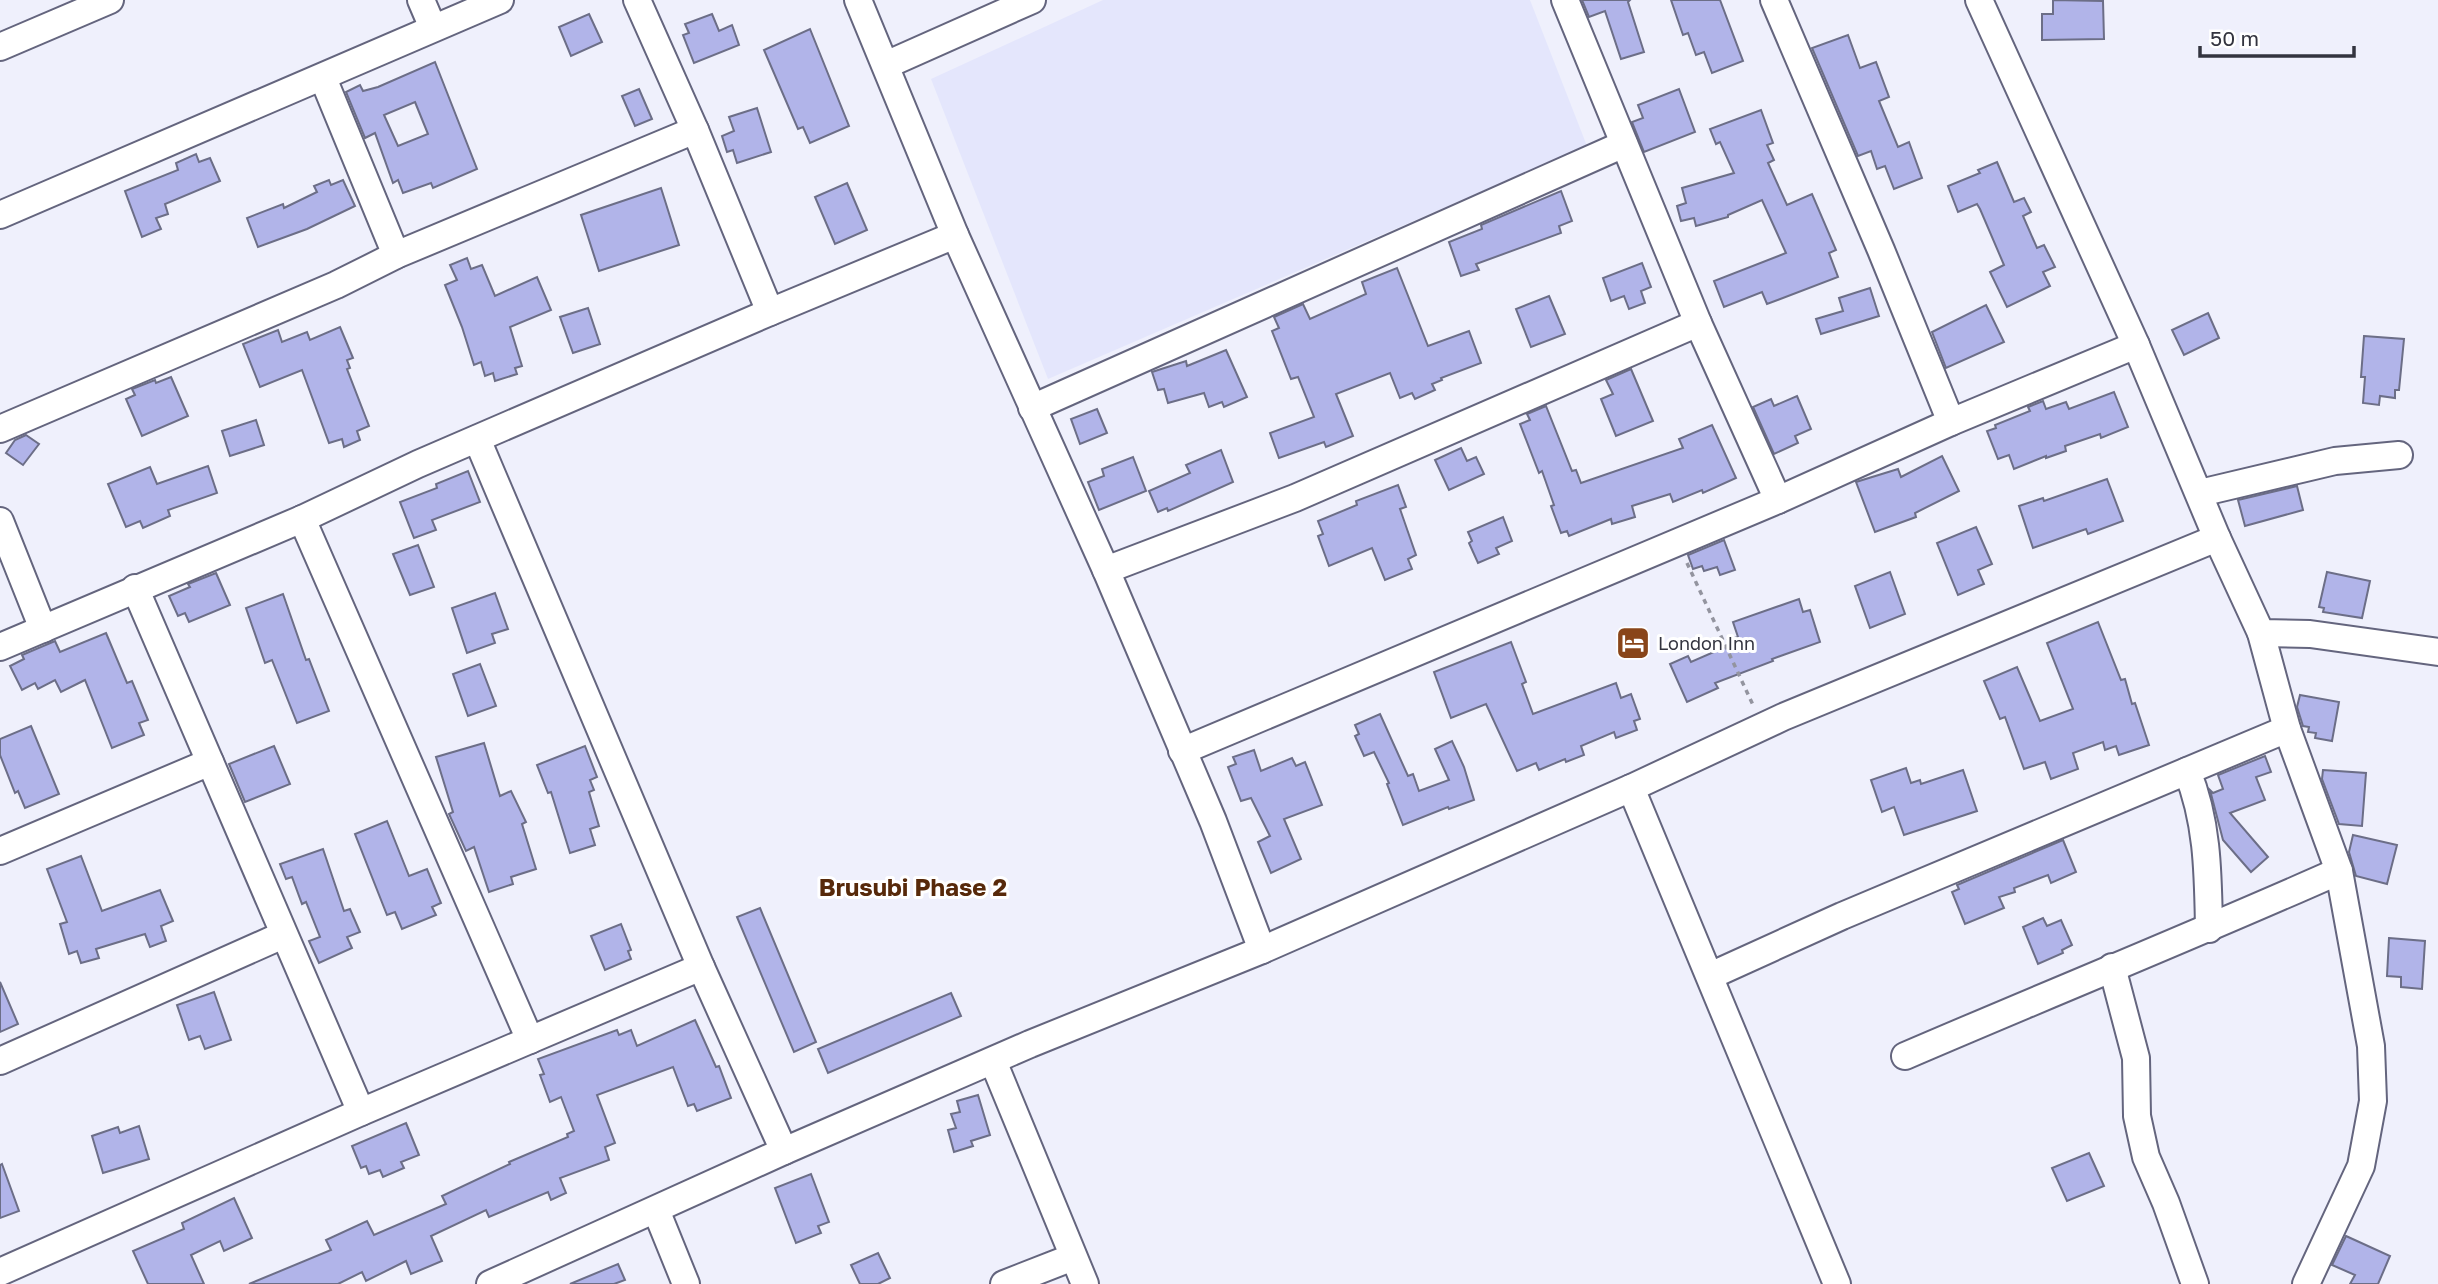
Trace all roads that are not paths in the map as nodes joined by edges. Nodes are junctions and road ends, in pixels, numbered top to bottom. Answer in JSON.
{"nodes":[{"id":1,"x":110,"y":0,"type":"edge"},
{"id":2,"x":421,"y":0,"type":"edge"},
{"id":3,"x":500,"y":0,"type":"edge"},
{"id":4,"x":637,"y":0,"type":"edge"},
{"id":5,"x":858,"y":0,"type":"edge"},
{"id":6,"x":1032,"y":0,"type":"edge"},
{"id":7,"x":1565,"y":0,"type":"edge"},
{"id":8,"x":1774,"y":0,"type":"edge"},
{"id":9,"x":1979,"y":0,"type":"edge"},
{"id":10,"x":433,"y":29,"type":"junction"},
{"id":11,"x":0,"y":47,"type":"edge"},
{"id":12,"x":886,"y":65,"type":"junction"},
{"id":13,"x":323,"y":78,"type":"junction"},
{"id":14,"x":695,"y":130,"type":"junction"},
{"id":15,"x":1624,"y":144,"type":"junction"},
{"id":16,"x":0,"y":215,"type":"edge"},
{"id":17,"x":955,"y":235,"type":"junction"},
{"id":18,"x":396,"y":255,"type":"junction"},
{"id":19,"x":770,"y":312,"type":"junction"},
{"id":20,"x":1698,"y":323,"type":"junction"},
{"id":21,"x":2136,"y":345,"type":"junction"},
{"id":22,"x":1032,"y":408,"type":"junction"},
{"id":23,"x":1951,"y":422,"type":"junction"},
{"id":24,"x":0,"y":429,"type":"edge"},
{"id":25,"x":477,"y":439,"type":"junction"},
{"id":26,"x":2399,"y":455,"type":"dead end"},
{"id":27,"x":2200,"y":493,"type":"junction"},
{"id":28,"x":1779,"y":500,"type":"junction"},
{"id":29,"x":302,"y":519,"type":"junction"},
{"id":30,"x":0,"y":521,"type":"edge"},
{"id":31,"x":2217,"y":538,"type":"junction"},
{"id":32,"x":1106,"y":570,"type":"junction"},
{"id":33,"x":135,"y":588,"type":"junction"},
{"id":34,"x":43,"y":629,"type":"junction"},
{"id":35,"x":2261,"y":633,"type":"junction"},
{"id":36,"x":0,"y":647,"type":"edge"},
{"id":37,"x":2438,"y":652,"type":"edge"},
{"id":38,"x":2287,"y":729,"type":"junction"},
{"id":39,"x":1182,"y":751,"type":"junction"},
{"id":40,"x":210,"y":762,"type":"junction"},
{"id":41,"x":2187,"y":771,"type":"junction"},
{"id":42,"x":1631,"y":788,"type":"junction"},
{"id":43,"x":0,"y":851,"type":"edge"},
{"id":44,"x":2339,"y":871,"type":"junction"},
{"id":45,"x":2209,"y":929,"type":"junction"},
{"id":46,"x":283,"y":935,"type":"junction"},
{"id":47,"x":1262,"y":950,"type":"junction"},
{"id":48,"x":701,"y":967,"type":"junction"},
{"id":49,"x":2112,"y":967,"type":"junction"},
{"id":50,"x":1710,"y":976,"type":"junction"},
{"id":51,"x":530,"y":1040,"type":"junction"},
{"id":52,"x":1905,"y":1056,"type":"dead end"},
{"id":53,"x":0,"y":1060,"type":"edge"},
{"id":54,"x":993,"y":1061,"type":"junction"},
{"id":55,"x":361,"y":1112,"type":"junction"},
{"id":56,"x":783,"y":1151,"type":"junction"},
{"id":57,"x":656,"y":1210,"type":"junction"},
{"id":58,"x":1073,"y":1257,"type":"junction"},
{"id":59,"x":0,"y":1272,"type":"edge"},
{"id":60,"x":490,"y":1284,"type":"edge"},
{"id":61,"x":685,"y":1284,"type":"edge"},
{"id":62,"x":1004,"y":1284,"type":"edge"},
{"id":63,"x":1084,"y":1284,"type":"edge"},
{"id":64,"x":1837,"y":1284,"type":"edge"},
{"id":65,"x":2195,"y":1284,"type":"edge"},
{"id":66,"x":2306,"y":1284,"type":"edge"}],
"edges":[{"from":1,"to":11,"type":"street"},
{"from":2,"to":10,"type":"street"},
{"from":3,"to":10,"type":"street"},
{"from":4,"to":14,"type":"street"},
{"from":5,"to":12,"type":"street"},
{"from":6,"to":12,"type":"street"},
{"from":7,"to":15,"type":"street"},
{"from":8,"to":23,"type":"street"},
{"from":9,"to":21,"type":"street"},
{"from":10,"to":13,"type":"street"},
{"from":12,"to":17,"type":"street"},
{"from":13,"to":16,"type":"street"},
{"from":13,"to":18,"type":"street"},
{"from":14,"to":18,"type":"street"},
{"from":14,"to":19,"type":"street"},
{"from":15,"to":20,"type":"street"},
{"from":15,"to":22,"type":"street"},
{"from":17,"to":19,"type":"street"},
{"from":17,"to":22,"type":"street"},
{"from":18,"to":24,"type":"street"},
{"from":19,"to":25,"type":"street"},
{"from":20,"to":28,"type":"street"},
{"from":20,"to":32,"type":"street"},
{"from":21,"to":23,"type":"street"},
{"from":21,"to":27,"type":"street"},
{"from":22,"to":32,"type":"street"},
{"from":23,"to":28,"type":"street"},
{"from":25,"to":29,"type":"street"},
{"from":25,"to":48,"type":"street"},
{"from":26,"to":27,"type":"street"},
{"from":27,"to":31,"type":"street"},
{"from":28,"to":39,"type":"street"},
{"from":29,"to":33,"type":"street"},
{"from":29,"to":51,"type":"street"},
{"from":30,"to":34,"type":"street"},
{"from":31,"to":35,"type":"street"},
{"from":31,"to":42,"type":"street"},
{"from":32,"to":39,"type":"street"},
{"from":33,"to":34,"type":"street"},
{"from":33,"to":40,"type":"street"},
{"from":34,"to":36,"type":"street"},
{"from":35,"to":37,"type":"street"},
{"from":35,"to":38,"type":"street"},
{"from":38,"to":41,"type":"street"},
{"from":38,"to":44,"type":"street"},
{"from":39,"to":47,"type":"street"},
{"from":40,"to":43,"type":"street"},
{"from":40,"to":46,"type":"street"},
{"from":41,"to":45,"type":"street"},
{"from":41,"to":50,"type":"street"},
{"from":42,"to":47,"type":"street"},
{"from":42,"to":50,"type":"street"},
{"from":44,"to":45,"type":"street"},
{"from":44,"to":66,"type":"street"},
{"from":45,"to":49,"type":"street"},
{"from":46,"to":53,"type":"street"},
{"from":46,"to":55,"type":"street"},
{"from":47,"to":54,"type":"street"},
{"from":48,"to":51,"type":"street"},
{"from":48,"to":56,"type":"street"},
{"from":49,"to":52,"type":"street"},
{"from":49,"to":65,"type":"street"},
{"from":50,"to":64,"type":"street"},
{"from":51,"to":55,"type":"street"},
{"from":54,"to":56,"type":"street"},
{"from":54,"to":58,"type":"street"},
{"from":55,"to":59,"type":"street"},
{"from":56,"to":57,"type":"street"},
{"from":57,"to":60,"type":"street"},
{"from":57,"to":61,"type":"street"},
{"from":58,"to":62,"type":"street"},
{"from":58,"to":63,"type":"street"}]}
